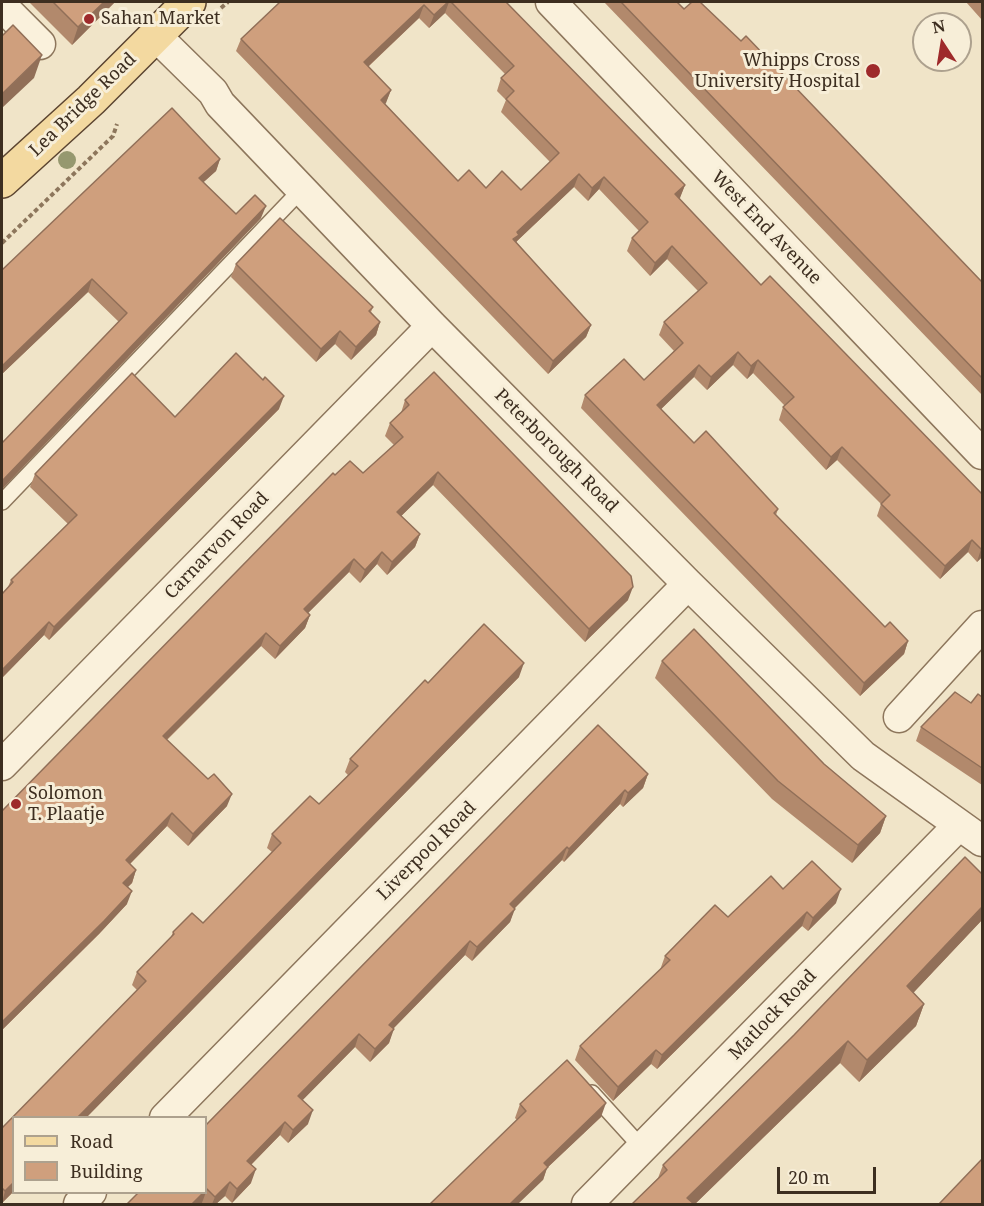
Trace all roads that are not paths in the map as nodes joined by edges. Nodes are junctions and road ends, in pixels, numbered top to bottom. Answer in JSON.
{"nodes":[{"id":1,"x":189,"y":2,"type":"edge"},
{"id":2,"x":551,"y":2,"type":"edge"},
{"id":3,"x":2,"y":6,"type":"edge"},
{"id":4,"x":155,"y":35,"type":"junction"},
{"id":5,"x":40,"y":44,"type":"dead end"},
{"id":6,"x":2,"y":181,"type":"edge"},
{"id":7,"x":302,"y":189,"type":"junction"},
{"id":8,"x":432,"y":326,"type":"junction"},
{"id":9,"x":982,"y":454,"type":"edge"},
{"id":10,"x":2,"y":502,"type":"edge"},
{"id":11,"x":688,"y":584,"type":"junction"},
{"id":12,"x":982,"y":626,"type":"edge"},
{"id":13,"x":899,"y":717,"type":"dead end"},
{"id":14,"x":2,"y":765,"type":"edge"},
{"id":15,"x":971,"y":833,"type":"edge"},
{"id":16,"x":578,"y":1077,"type":"edge"},
{"id":17,"x":167,"y":1116,"type":"edge"},
{"id":18,"x":642,"y":1148,"type":"junction"},
{"id":19,"x":587,"y":1204,"type":"edge"}],
"edges":[{"from":1,"to":4,"type":"main road","name":"Lea Bridge Road"},
{"from":2,"to":9,"type":"street","name":"West End Avenue"},
{"from":3,"to":5,"type":"street"},
{"from":4,"to":6,"type":"main road","name":"Lea Bridge Road"},
{"from":4,"to":7,"type":"street","name":"Peterborough Road"},
{"from":7,"to":8,"type":"street","name":"Peterborough Road"},
{"from":7,"to":10,"type":"lane"},
{"from":8,"to":11,"type":"street","name":"Peterborough Road"},
{"from":8,"to":14,"type":"street","name":"Carnarvon Road"},
{"from":11,"to":15,"type":"street","name":"Peterborough Road"},
{"from":11,"to":17,"type":"street","name":"Liverpool Road"},
{"from":12,"to":13,"type":"street"},
{"from":15,"to":18,"type":"street","name":"Matlock Road"},
{"from":16,"to":18,"type":"lane"},
{"from":18,"to":19,"type":"street","name":"Matlock Road"}]}
